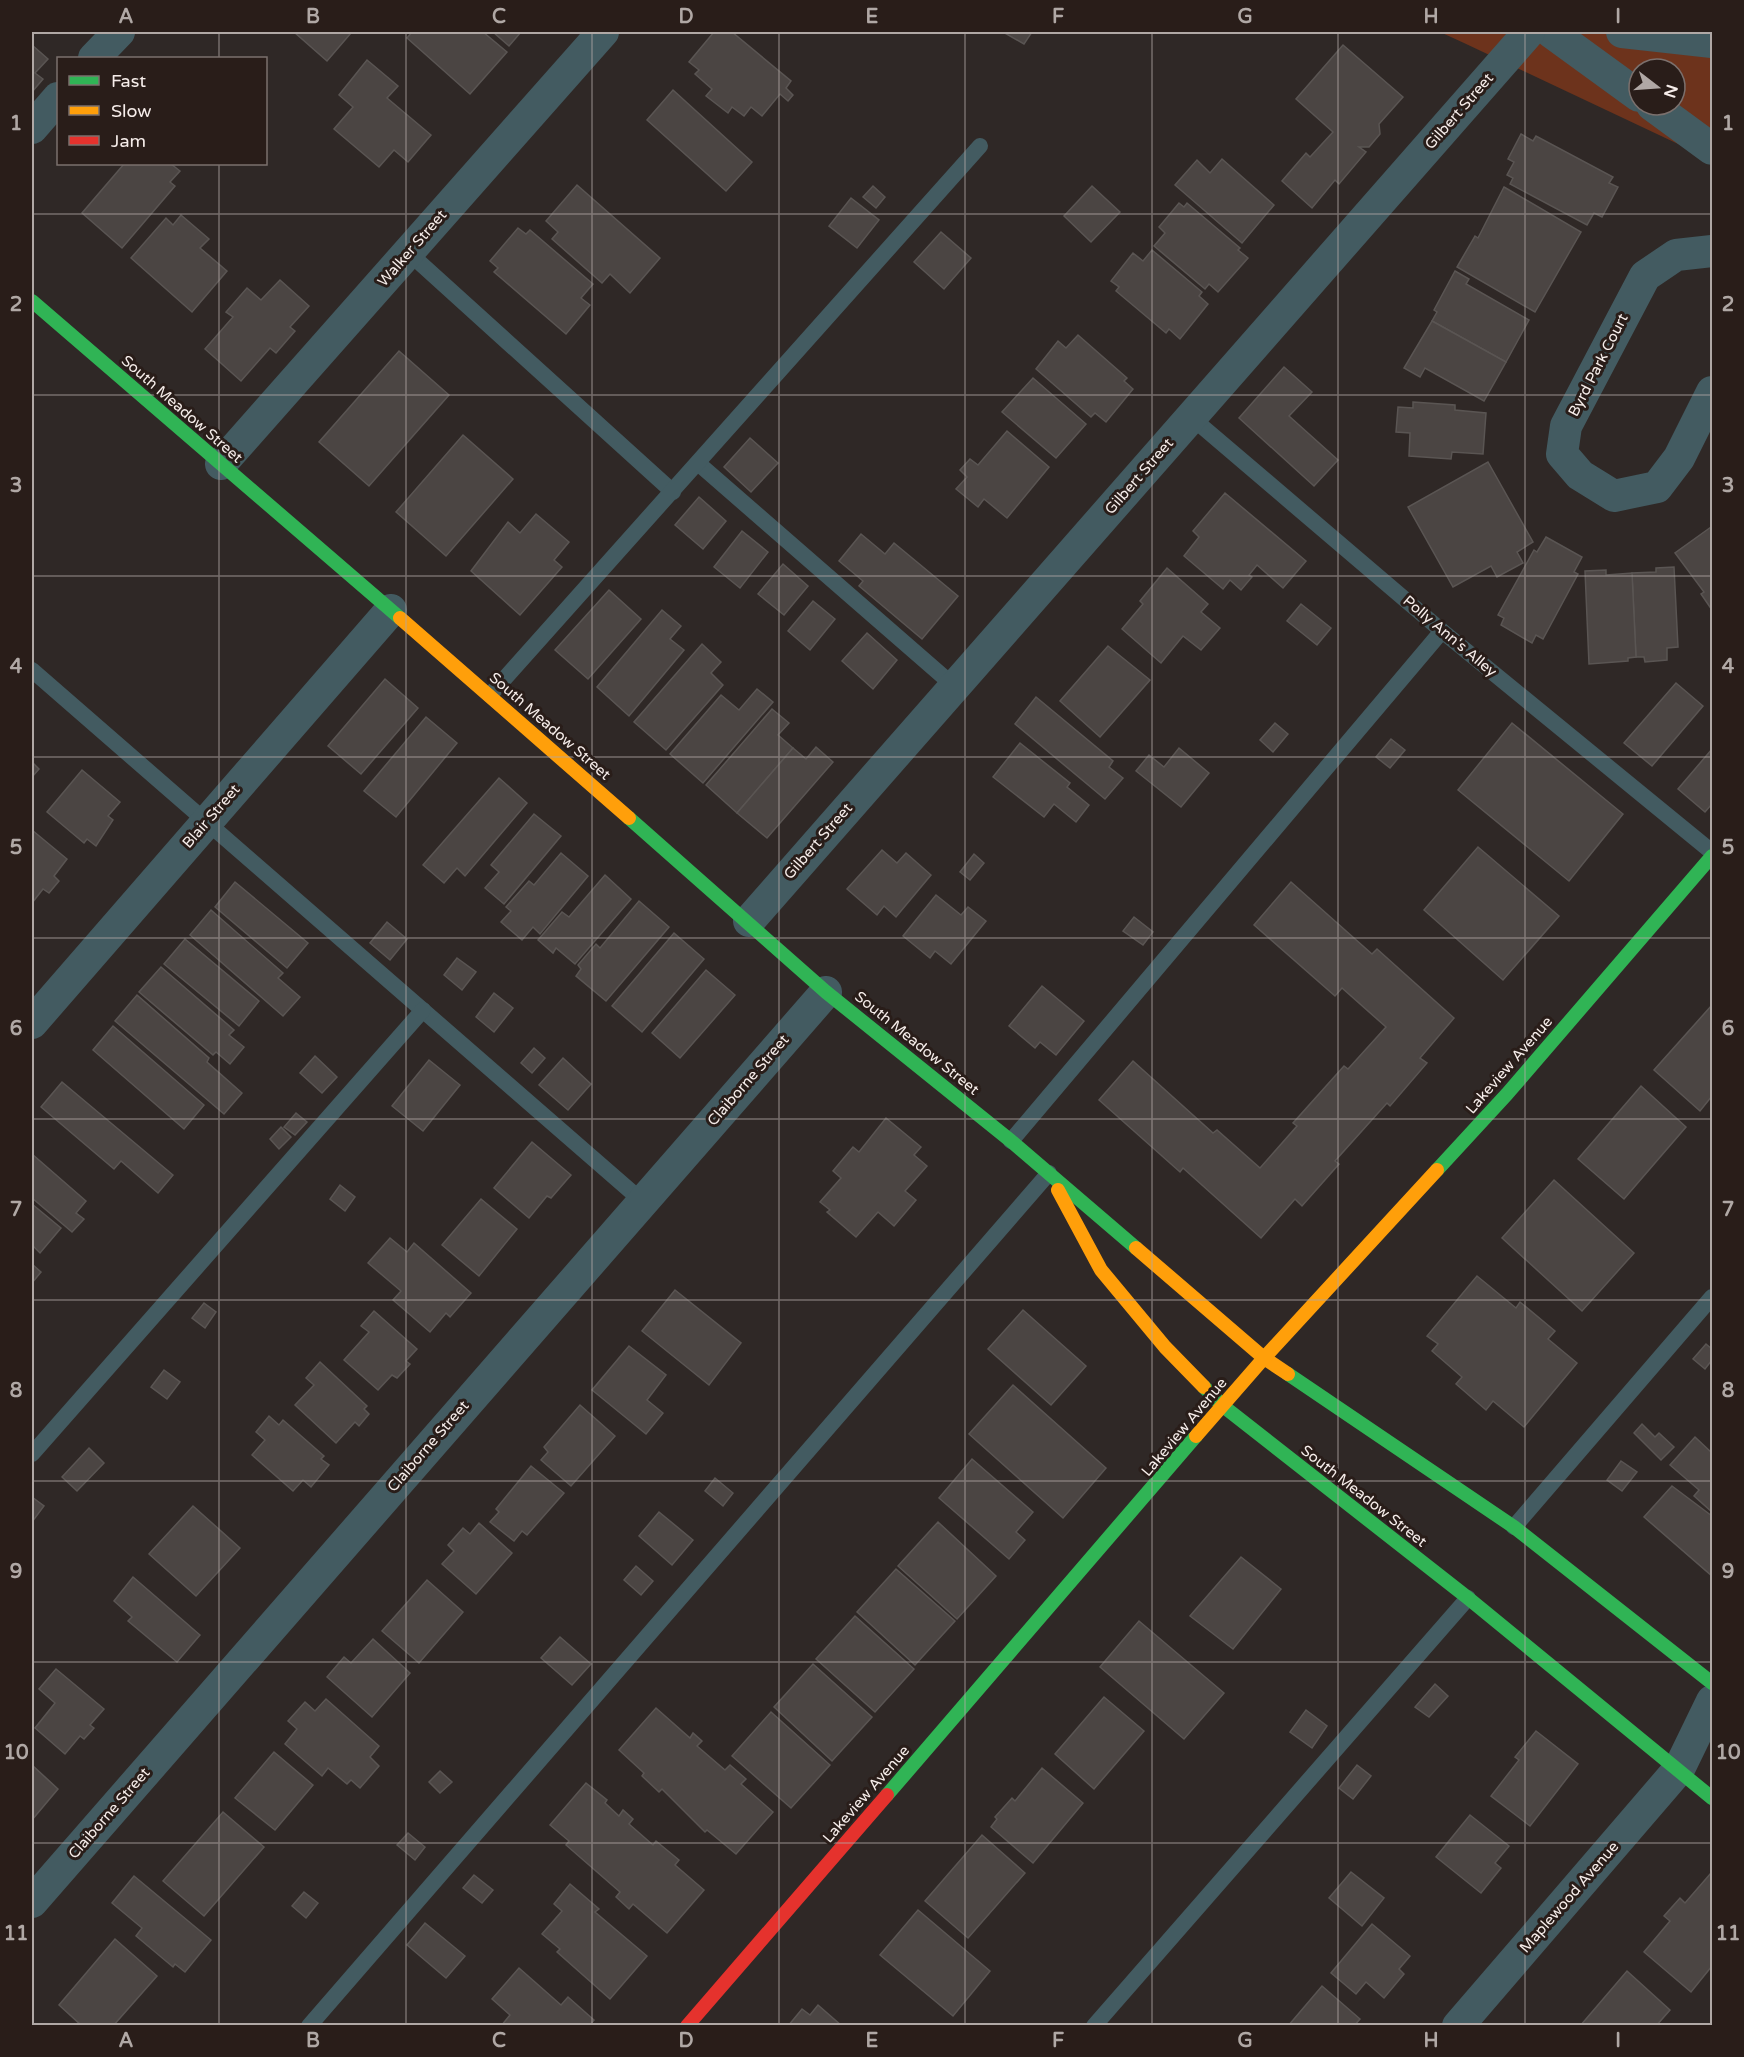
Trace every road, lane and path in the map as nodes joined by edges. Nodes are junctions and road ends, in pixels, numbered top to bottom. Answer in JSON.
{"nodes":[{"id":1,"x":119,"y":32,"type":"edge"},
{"id":2,"x":603,"y":32,"type":"edge"},
{"id":3,"x":1529,"y":32,"type":"edge"},
{"id":4,"x":1551,"y":32,"type":"edge"},
{"id":5,"x":1622,"y":32,"type":"edge"},
{"id":6,"x":1713,"y":42,"type":"edge"},
{"id":7,"x":95,"y":57,"type":"edge"},
{"id":8,"x":1627,"y":87,"type":"edge"},
{"id":9,"x":57,"y":99,"type":"edge"},
{"id":10,"x":1669,"y":117,"type":"edge"},
{"id":11,"x":32,"y":128,"type":"edge"},
{"id":12,"x":980,"y":146,"type":"dead end"},
{"id":13,"x":1713,"y":149,"type":"edge"},
{"id":14,"x":1713,"y":251,"type":"edge"},
{"id":15,"x":408,"y":252,"type":"junction"},
{"id":16,"x":32,"y":301,"type":"edge"},
{"id":17,"x":1713,"y":392,"type":"edge"},
{"id":18,"x":1191,"y":417,"type":"junction"},
{"id":19,"x":221,"y":464,"type":"junction"},
{"id":20,"x":699,"y":464,"type":"junction"},
{"id":21,"x":673,"y":492,"type":"junction"},
{"id":22,"x":391,"y":610,"type":"junction"},
{"id":23,"x":1442,"y":631,"type":"junction"},
{"id":24,"x":32,"y":670,"type":"edge"},
{"id":25,"x":954,"y":686,"type":"junction"},
{"id":26,"x":490,"y":695,"type":"junction"},
{"id":27,"x":206,"y":822,"type":"junction"},
{"id":28,"x":1713,"y":854,"type":"edge"},
{"id":29,"x":749,"y":921,"type":"junction"},
{"id":30,"x":826,"y":992,"type":"junction"},
{"id":31,"x":423,"y":1011,"type":"junction"},
{"id":32,"x":32,"y":1023,"type":"edge"},
{"id":33,"x":1011,"y":1141,"type":"junction"},
{"id":34,"x":1049,"y":1173,"type":"junction"},
{"id":35,"x":642,"y":1201,"type":"junction"},
{"id":36,"x":1713,"y":1297,"type":"edge"},
{"id":37,"x":1264,"y":1358,"type":"junction"},
{"id":38,"x":1223,"y":1406,"type":"junction"},
{"id":39,"x":32,"y":1454,"type":"edge"},
{"id":40,"x":1514,"y":1527,"type":"junction"},
{"id":41,"x":1468,"y":1598,"type":"junction"},
{"id":42,"x":1713,"y":1683,"type":"edge"},
{"id":43,"x":1713,"y":1701,"type":"edge"},
{"id":44,"x":1713,"y":1752,"type":"edge"},
{"id":45,"x":1679,"y":1769,"type":"junction"},
{"id":46,"x":1713,"y":1798,"type":"edge"},
{"id":47,"x":32,"y":1902,"type":"edge"},
{"id":48,"x":309,"y":2025,"type":"edge"},
{"id":49,"x":687,"y":2025,"type":"edge"},
{"id":50,"x":1094,"y":2025,"type":"edge"},
{"id":51,"x":1458,"y":2025,"type":"edge"}],
"edges":[{"from":1,"to":7,"type":"street"},
{"from":2,"to":15,"type":"street","name":"Walker Street"},
{"from":3,"to":18,"type":"street","name":"Gilbert Street"},
{"from":4,"to":8,"type":"street"},
{"from":5,"to":6,"type":"street"},
{"from":9,"to":11,"type":"street"},
{"from":10,"to":13,"type":"street"},
{"from":12,"to":20,"type":"lane"},
{"from":14,"to":17,"type":"street","name":"Byrd Park Court"},
{"from":15,"to":19,"type":"street","name":"Walker Street"},
{"from":15,"to":21,"type":"lane"},
{"from":16,"to":19,"type":"street","name":"South Meadow Street"},
{"from":18,"to":23,"type":"lane","name":"Polly Ann's Alley"},
{"from":18,"to":25,"type":"street","name":"Gilbert Street"},
{"from":19,"to":22,"type":"street","name":"South Meadow Street"},
{"from":20,"to":21,"type":"lane"},
{"from":20,"to":25,"type":"lane"},
{"from":21,"to":26,"type":"lane"},
{"from":22,"to":26,"type":"street","name":"South Meadow Street"},
{"from":22,"to":27,"type":"street","name":"Blair Street"},
{"from":23,"to":28,"type":"lane","name":"Polly Ann's Alley"},
{"from":23,"to":33,"type":"lane"},
{"from":24,"to":27,"type":"lane"},
{"from":25,"to":29,"type":"street","name":"Gilbert Street"},
{"from":26,"to":29,"type":"street","name":"South Meadow Street"},
{"from":27,"to":31,"type":"lane"},
{"from":27,"to":32,"type":"street","name":"Blair Street"},
{"from":28,"to":37,"type":"street","name":"Lakeview Avenue"},
{"from":29,"to":30,"type":"street","name":"South Meadow Street"},
{"from":30,"to":33,"type":"street","name":"South Meadow Street"},
{"from":30,"to":35,"type":"street","name":"Claiborne Street"},
{"from":31,"to":35,"type":"lane"},
{"from":31,"to":39,"type":"lane"},
{"from":33,"to":34,"type":"street","name":"South Meadow Street"},
{"from":34,"to":37,"type":"street","name":"South Meadow Street"},
{"from":34,"to":38,"type":"street","name":"South Meadow Street"},
{"from":34,"to":48,"type":"lane"},
{"from":35,"to":47,"type":"street","name":"Claiborne Street"},
{"from":36,"to":40,"type":"lane"},
{"from":37,"to":38,"type":"street","name":"Lakeview Avenue"},
{"from":37,"to":40,"type":"street","name":"South Meadow Street"},
{"from":38,"to":41,"type":"street","name":"South Meadow Street"},
{"from":38,"to":49,"type":"street","name":"Lakeview Avenue"},
{"from":40,"to":42,"type":"street","name":"South Meadow Street"},
{"from":41,"to":45,"type":"street","name":"South Meadow Street"},
{"from":41,"to":50,"type":"lane"},
{"from":43,"to":45,"type":"street","name":"Maplewood Avenue"},
{"from":44,"to":45,"type":"street","name":"Maplewood Avenue"},
{"from":45,"to":46,"type":"street","name":"South Meadow Street"},
{"from":45,"to":51,"type":"street","name":"Maplewood Avenue"}]}
